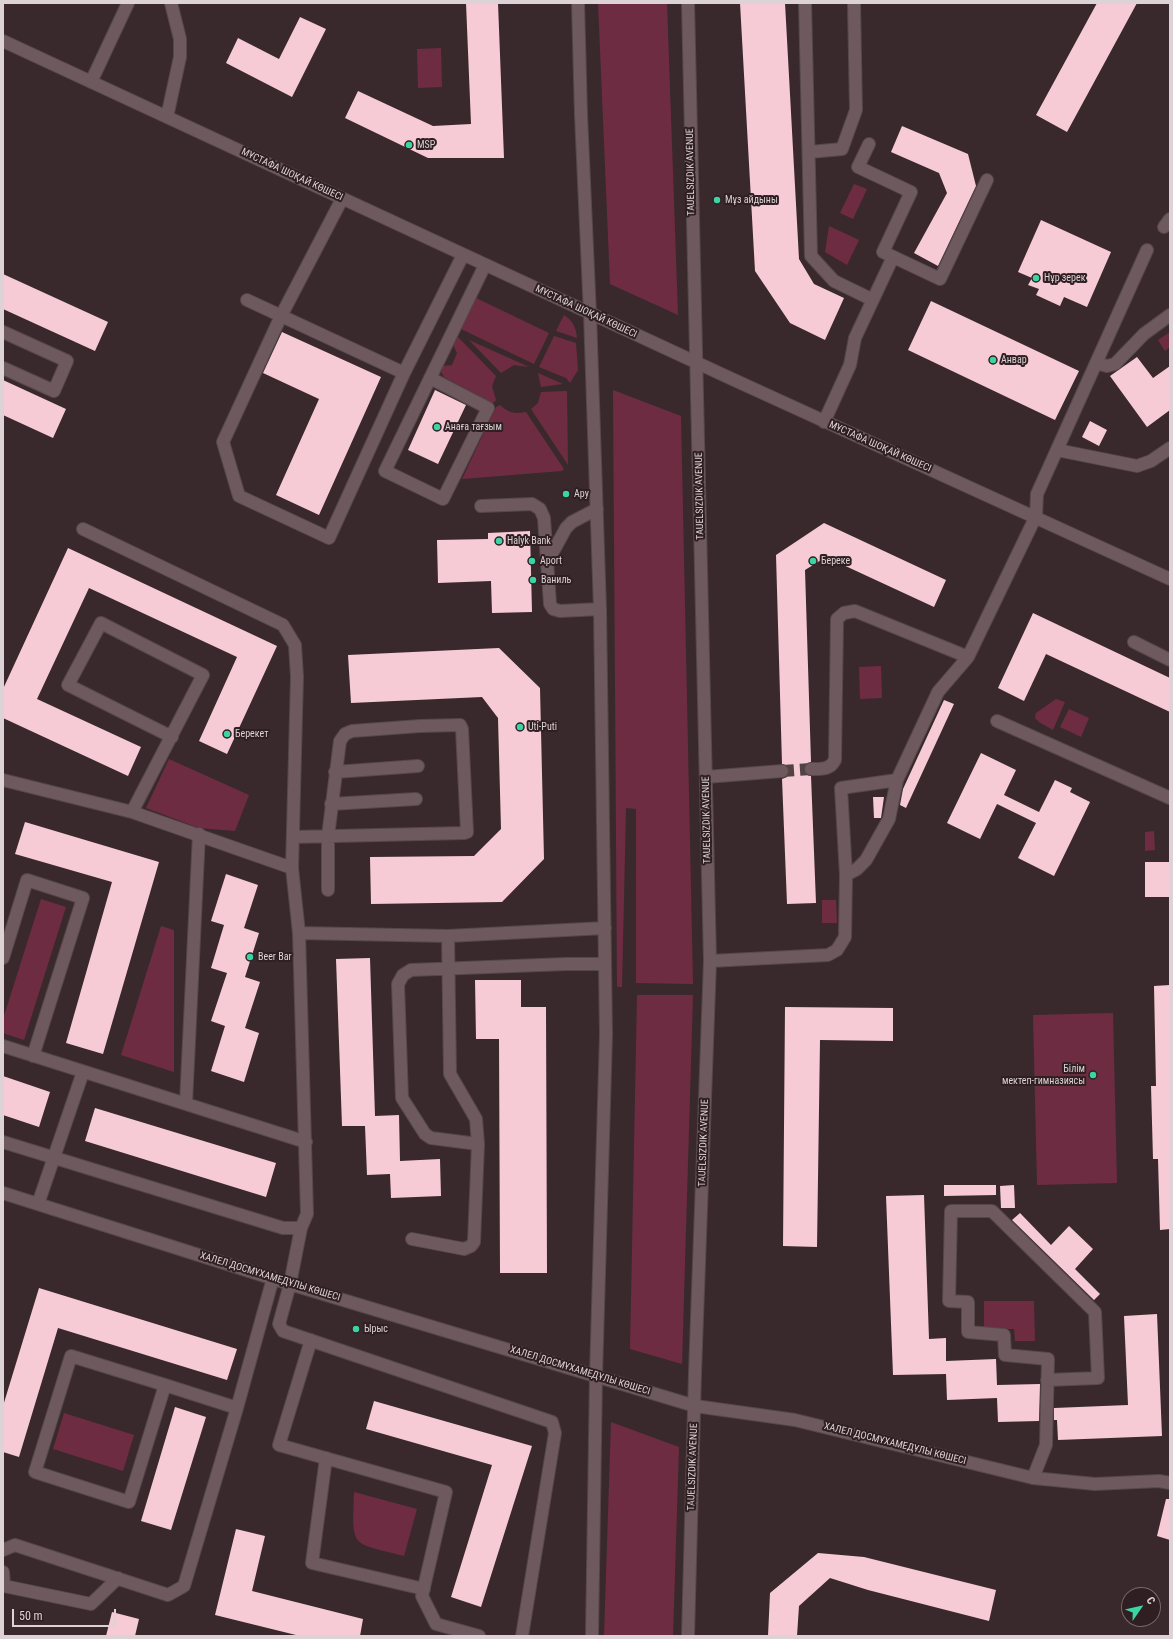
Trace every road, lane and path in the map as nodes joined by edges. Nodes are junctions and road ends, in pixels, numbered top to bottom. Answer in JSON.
{"nodes":[{"id":1,"x":128,"y":3,"type":"edge"},
{"id":2,"x":171,"y":3,"type":"edge"},
{"id":3,"x":578,"y":3,"type":"edge"},
{"id":4,"x":688,"y":3,"type":"edge"},
{"id":5,"x":805,"y":3,"type":"edge"},
{"id":6,"x":854,"y":3,"type":"edge"},
{"id":7,"x":3,"y":41,"type":"edge"},
{"id":8,"x":91,"y":82,"type":"junction"},
{"id":9,"x":167,"y":117,"type":"junction"},
{"id":10,"x":869,"y":144,"type":"dead end"},
{"id":11,"x":810,"y":152,"type":"junction"},
{"id":12,"x":987,"y":180,"type":"dead end"},
{"id":13,"x":342,"y":199,"type":"junction"},
{"id":14,"x":1147,"y":250,"type":"dead end"},
{"id":15,"x":463,"y":255,"type":"junction"},
{"id":16,"x":893,"y":257,"type":"junction"},
{"id":17,"x":485,"y":265,"type":"junction"},
{"id":18,"x":247,"y":300,"type":"dead end"},
{"id":19,"x":873,"y":300,"type":"junction"},
{"id":20,"x":590,"y":314,"type":"junction"},
{"id":21,"x":1170,"y":315,"type":"edge"},
{"id":22,"x":281,"y":316,"type":"junction"},
{"id":23,"x":3,"y":332,"type":"edge"},
{"id":24,"x":1096,"y":363,"type":"junction"},
{"id":25,"x":697,"y":364,"type":"junction"},
{"id":26,"x":3,"y":368,"type":"edge"},
{"id":27,"x":404,"y":373,"type":"junction"},
{"id":28,"x":430,"y":378,"type":"junction"},
{"id":29,"x":824,"y":422,"type":"junction"},
{"id":30,"x":1170,"y":448,"type":"edge"},
{"id":31,"x":1057,"y":450,"type":"junction"},
{"id":32,"x":481,"y":506,"type":"dead end"},
{"id":33,"x":597,"y":508,"type":"junction"},
{"id":34,"x":1036,"y":516,"type":"junction"},
{"id":35,"x":83,"y":529,"type":"dead end"},
{"id":36,"x":548,"y":561,"type":"junction"},
{"id":37,"x":1170,"y":579,"type":"edge"},
{"id":38,"x":600,"y":609,"type":"junction"},
{"id":39,"x":1134,"y":642,"type":"dead end"},
{"id":40,"x":968,"y":658,"type":"junction"},
{"id":41,"x":1170,"y":660,"type":"edge"},
{"id":42,"x":997,"y":721,"type":"dead end"},
{"id":43,"x":172,"y":737,"type":"junction"},
{"id":44,"x":418,"y":766,"type":"dead end"},
{"id":45,"x":811,"y":769,"type":"tunnel mouth"},
{"id":46,"x":782,"y":771,"type":"tunnel mouth"},
{"id":47,"x":335,"y":772,"type":"junction"},
{"id":48,"x":706,"y":777,"type":"junction"},
{"id":49,"x":3,"y":780,"type":"edge"},
{"id":50,"x":897,"y":780,"type":"junction"},
{"id":51,"x":1170,"y":798,"type":"edge"},
{"id":52,"x":416,"y":799,"type":"dead end"},
{"id":53,"x":331,"y":804,"type":"junction"},
{"id":54,"x":132,"y":812,"type":"junction"},
{"id":55,"x":199,"y":834,"type":"junction"},
{"id":56,"x":328,"y":836,"type":"junction"},
{"id":57,"x":293,"y":837,"type":"junction"},
{"id":58,"x":292,"y":868,"type":"junction"},
{"id":59,"x":846,"y":875,"type":"junction"},
{"id":60,"x":328,"y":890,"type":"dead end"},
{"id":61,"x":605,"y":928,"type":"junction"},
{"id":62,"x":299,"y":933,"type":"junction"},
{"id":63,"x":448,"y":936,"type":"junction"},
{"id":64,"x":3,"y":958,"type":"edge"},
{"id":65,"x":710,"y":961,"type":"junction"},
{"id":66,"x":605,"y":964,"type":"junction"},
{"id":67,"x":449,"y":969,"type":"junction"},
{"id":68,"x":3,"y":1046,"type":"edge"},
{"id":69,"x":33,"y":1056,"type":"junction"},
{"id":70,"x":83,"y":1072,"type":"junction"},
{"id":71,"x":186,"y":1103,"type":"junction"},
{"id":72,"x":3,"y":1142,"type":"edge"},
{"id":73,"x":306,"y":1142,"type":"junction"},
{"id":74,"x":478,"y":1144,"type":"junction"},
{"id":75,"x":54,"y":1157,"type":"junction"},
{"id":76,"x":3,"y":1193,"type":"edge"},
{"id":77,"x":38,"y":1204,"type":"junction"},
{"id":78,"x":301,"y":1228,"type":"junction"},
{"id":79,"x":412,"y":1239,"type":"dead end"},
{"id":80,"x":273,"y":1278,"type":"junction"},
{"id":81,"x":290,"y":1284,"type":"junction"},
{"id":82,"x":261,"y":1322,"type":"junction"},
{"id":83,"x":281,"y":1327,"type":"junction"},
{"id":84,"x":311,"y":1340,"type":"junction"},
{"id":85,"x":596,"y":1375,"type":"junction"},
{"id":86,"x":1047,"y":1380,"type":"junction"},
{"id":87,"x":165,"y":1385,"type":"junction"},
{"id":88,"x":695,"y":1406,"type":"junction"},
{"id":89,"x":237,"y":1408,"type":"junction"},
{"id":90,"x":326,"y":1458,"type":"junction"},
{"id":91,"x":1033,"y":1478,"type":"junction"},
{"id":92,"x":1170,"y":1483,"type":"edge"},
{"id":93,"x":3,"y":1550,"type":"edge"},
{"id":94,"x":3,"y":1572,"type":"edge"},
{"id":95,"x":118,"y":1578,"type":"junction"},
{"id":96,"x":424,"y":1590,"type":"junction"},
{"id":97,"x":479,"y":1636,"type":"edge"},
{"id":98,"x":522,"y":1636,"type":"edge"},
{"id":99,"x":592,"y":1636,"type":"edge"},
{"id":100,"x":688,"y":1636,"type":"edge"}],
"edges":[{"from":1,"to":8,"type":"street"},
{"from":2,"to":9,"type":"street"},
{"from":3,"to":20,"type":"street"},
{"from":4,"to":25,"type":"street","name":"TAUELSIZDIK AVENUE"},
{"from":5,"to":11,"type":"street"},
{"from":6,"to":11,"type":"street"},
{"from":7,"to":8,"type":"street","name":"МҰСТАФА ШОҚАЙ КӨШЕСІ"},
{"from":8,"to":9,"type":"street","name":"МҰСТАФА ШОҚАЙ КӨШЕСІ"},
{"from":9,"to":13,"type":"street","name":"МҰСТАФА ШОҚАЙ КӨШЕСІ"},
{"from":10,"to":16,"type":"street"},
{"from":11,"to":19,"type":"street"},
{"from":12,"to":16,"type":"street"},
{"from":13,"to":15,"type":"street","name":"МҰСТАФА ШОҚАЙ КӨШЕСІ"},
{"from":13,"to":22,"type":"street"},
{"from":14,"to":24,"type":"street"},
{"from":15,"to":17,"type":"street","name":"МҰСТАФА ШОҚАЙ КӨШЕСІ"},
{"from":15,"to":27,"type":"street"},
{"from":16,"to":19,"type":"street"},
{"from":17,"to":20,"type":"street","name":"МҰСТАФА ШОҚАЙ КӨШЕСІ"},
{"from":17,"to":28,"type":"street"},
{"from":18,"to":22,"type":"street"},
{"from":19,"to":29,"type":"street"},
{"from":20,"to":25,"type":"street","name":"МҰСТАФА ШОҚАЙ КӨШЕСІ"},
{"from":20,"to":33,"type":"street"},
{"from":21,"to":24,"type":"street"},
{"from":22,"to":27,"type":"street"},
{"from":22,"to":27,"type":"street"},
{"from":23,"to":26,"type":"street"},
{"from":24,"to":31,"type":"street"},
{"from":25,"to":29,"type":"street","name":"МҰСТАФА ШОҚАЙ КӨШЕСІ"},
{"from":25,"to":48,"type":"street","name":"TAUELSIZDIK AVENUE"},
{"from":28,"to":28,"type":"street"},
{"from":29,"to":34,"type":"street","name":"МҰСТАФА ШОҚАЙ КӨШЕСІ"},
{"from":30,"to":31,"type":"street"},
{"from":31,"to":34,"type":"street"},
{"from":32,"to":36,"type":"street"},
{"from":33,"to":36,"type":"street"},
{"from":33,"to":38,"type":"street"},
{"from":34,"to":37,"type":"street","name":"МҰСТАФА ШОҚАЙ КӨШЕСІ"},
{"from":34,"to":40,"type":"street"},
{"from":35,"to":57,"type":"street"},
{"from":36,"to":38,"type":"street"},
{"from":38,"to":61,"type":"street"},
{"from":39,"to":41,"type":"street"},
{"from":40,"to":45,"type":"street"},
{"from":40,"to":50,"type":"street"},
{"from":42,"to":51,"type":"street"},
{"from":43,"to":43,"type":"street"},
{"from":43,"to":54,"type":"street"},
{"from":44,"to":47,"type":"street"},
{"from":46,"to":48,"type":"street"},
{"from":47,"to":53,"type":"street"},
{"from":47,"to":56,"type":"street"},
{"from":48,"to":65,"type":"street","name":"TAUELSIZDIK AVENUE"},
{"from":49,"to":54,"type":"street"},
{"from":50,"to":59,"type":"street"},
{"from":50,"to":59,"type":"street"},
{"from":52,"to":53,"type":"street"},
{"from":53,"to":56,"type":"street"},
{"from":54,"to":55,"type":"street"},
{"from":55,"to":58,"type":"street"},
{"from":55,"to":71,"type":"street"},
{"from":56,"to":57,"type":"street"},
{"from":56,"to":60,"type":"street"},
{"from":57,"to":58,"type":"street"},
{"from":58,"to":62,"type":"street"},
{"from":59,"to":65,"type":"street"},
{"from":61,"to":63,"type":"street"},
{"from":61,"to":66,"type":"street"},
{"from":62,"to":63,"type":"street"},
{"from":62,"to":73,"type":"street"},
{"from":63,"to":67,"type":"street"},
{"from":64,"to":69,"type":"street"},
{"from":65,"to":88,"type":"street","name":"TAUELSIZDIK AVENUE"},
{"from":66,"to":67,"type":"street"},
{"from":66,"to":85,"type":"street"},
{"from":67,"to":74,"type":"street"},
{"from":67,"to":74,"type":"street"},
{"from":68,"to":69,"type":"street"},
{"from":69,"to":70,"type":"street"},
{"from":70,"to":71,"type":"street"},
{"from":70,"to":75,"type":"street"},
{"from":71,"to":73,"type":"street"},
{"from":72,"to":75,"type":"street"},
{"from":73,"to":78,"type":"street"},
{"from":74,"to":79,"type":"street"},
{"from":75,"to":77,"type":"street"},
{"from":75,"to":78,"type":"street"},
{"from":76,"to":77,"type":"street","name":"ХАЛЕЛ ДОСМҰХАМЕДҰЛЫ КӨШЕСІ"},
{"from":77,"to":80,"type":"street","name":"ХАЛЕЛ ДОСМҰХАМЕДҰЛЫ КӨШЕСІ"},
{"from":78,"to":81,"type":"street"},
{"from":80,"to":81,"type":"street","name":"ХАЛЕЛ ДОСМҰХАМЕДҰЛЫ КӨШЕСІ"},
{"from":80,"to":82,"type":"street"},
{"from":81,"to":83,"type":"street"},
{"from":81,"to":85,"type":"street","name":"ХАЛЕЛ ДОСМҰХАМЕДҰЛЫ КӨШЕСІ"},
{"from":82,"to":83,"type":"street"},
{"from":82,"to":89,"type":"street"},
{"from":83,"to":84,"type":"street"},
{"from":84,"to":90,"type":"street"},
{"from":84,"to":98,"type":"street"},
{"from":85,"to":88,"type":"street","name":"ХАЛЕЛ ДОСМҰХАМЕДҰЛЫ КӨШЕСІ"},
{"from":85,"to":99,"type":"street"},
{"from":86,"to":86,"type":"street"},
{"from":86,"to":91,"type":"street"},
{"from":87,"to":87,"type":"street"},
{"from":87,"to":89,"type":"street"},
{"from":88,"to":91,"type":"street","name":"ХАЛЕЛ ДОСМҰХАМЕДҰЛЫ КӨШЕСІ"},
{"from":88,"to":100,"type":"street","name":"TAUELSIZDIK AVENUE"},
{"from":89,"to":95,"type":"street"},
{"from":90,"to":96,"type":"street"},
{"from":90,"to":96,"type":"street"},
{"from":91,"to":92,"type":"street","name":"ХАЛЕЛ ДОСМҰХАМЕДҰЛЫ КӨШЕСІ"},
{"from":93,"to":95,"type":"street"},
{"from":94,"to":95,"type":"street"},
{"from":96,"to":97,"type":"street"}]}
